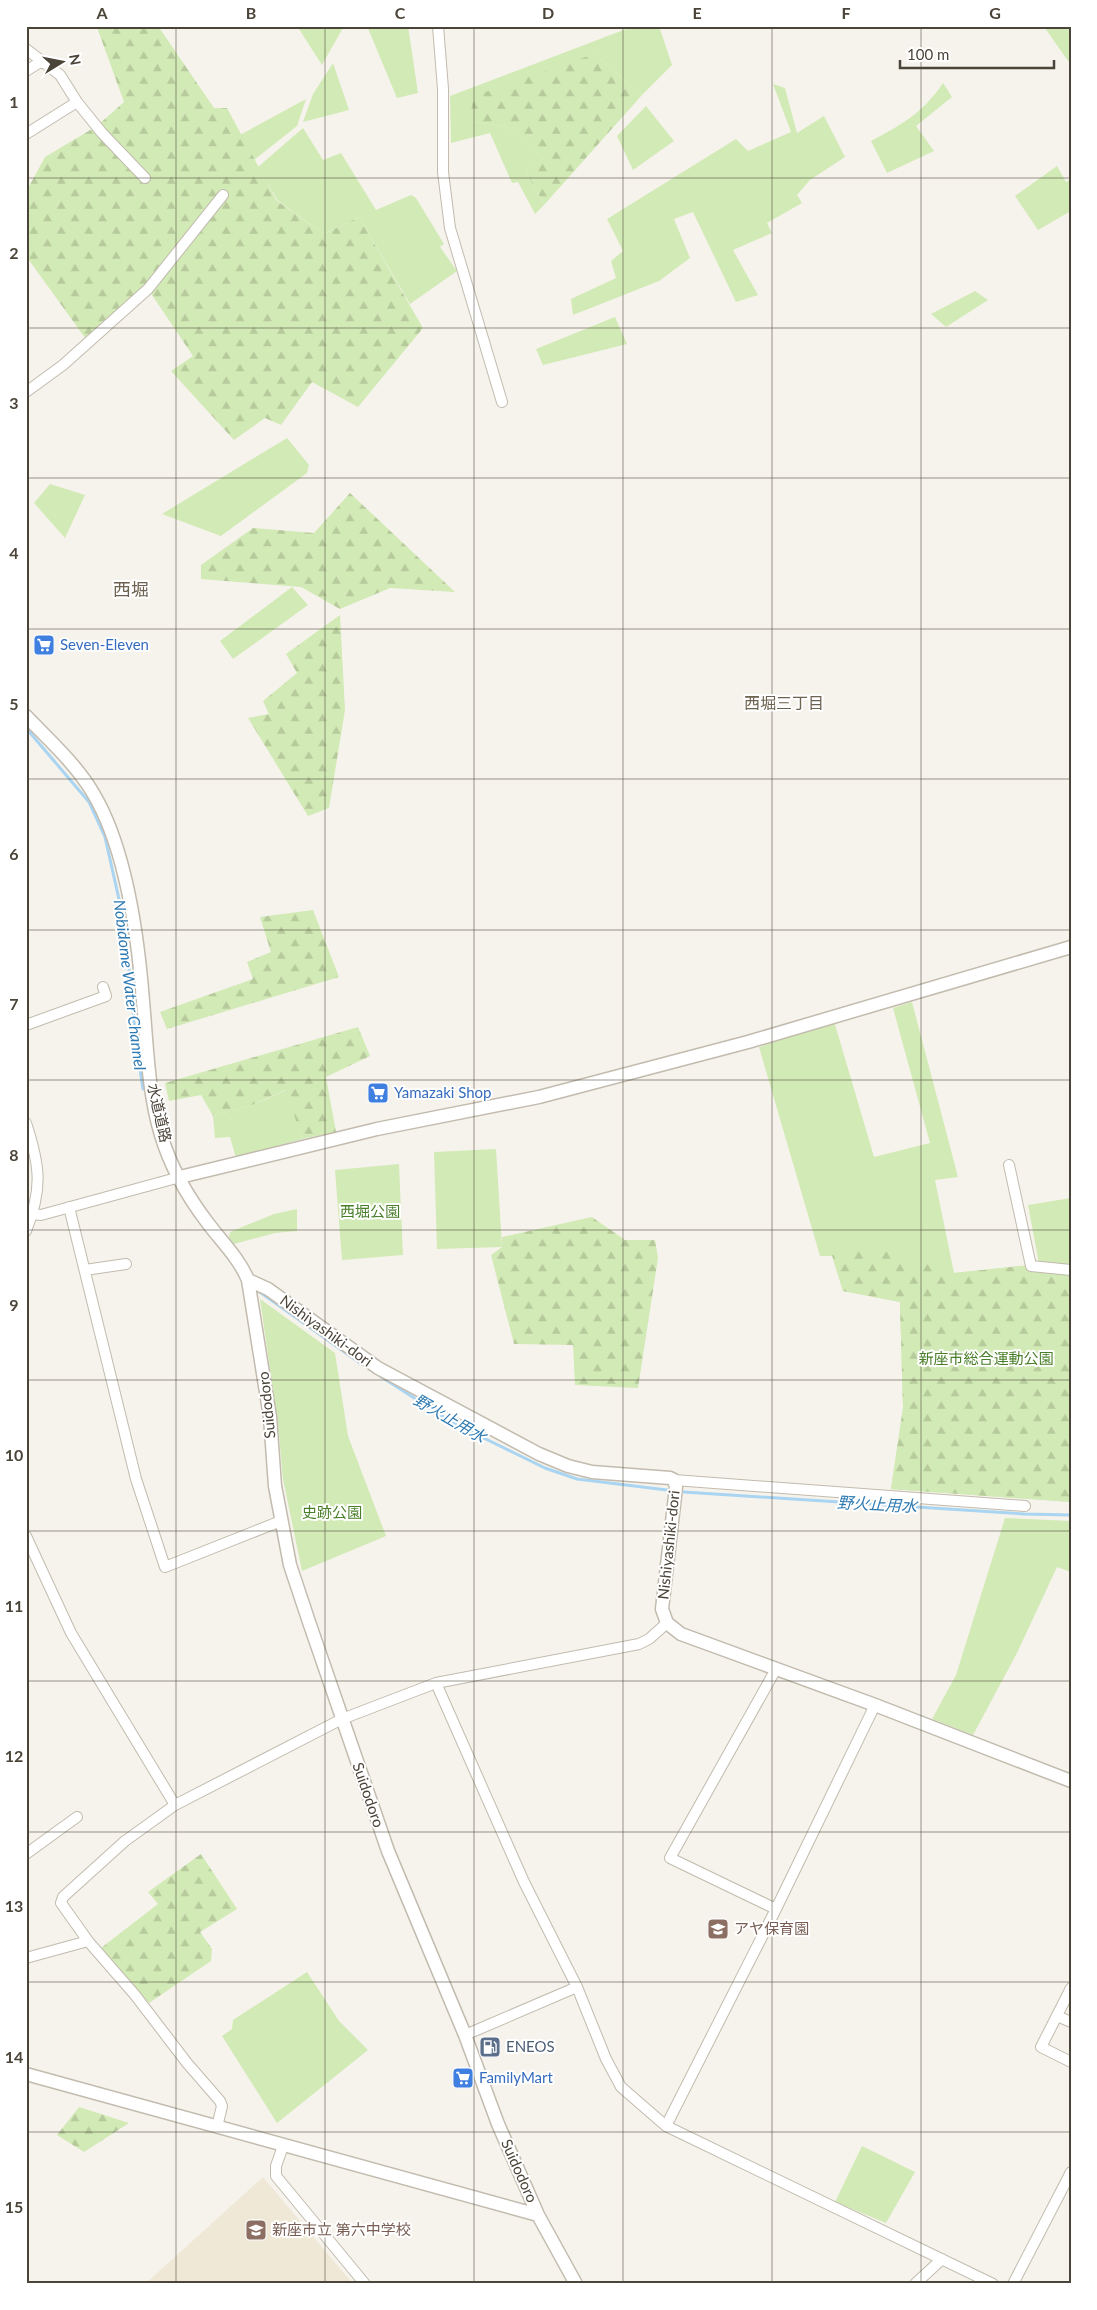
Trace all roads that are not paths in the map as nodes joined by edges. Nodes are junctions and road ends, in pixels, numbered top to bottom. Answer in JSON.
{"nodes":[{"id":1,"x":438,"y":26,"type":"edge"},
{"id":2,"x":26,"y":49,"type":"edge"},
{"id":3,"x":42,"y":61,"type":"junction"},
{"id":4,"x":26,"y":71,"type":"edge"},
{"id":5,"x":77,"y":102,"type":"junction"},
{"id":6,"x":26,"y":134,"type":"edge"},
{"id":7,"x":145,"y":178,"type":"dead end"},
{"id":8,"x":224,"y":195,"type":"dead end"},
{"id":9,"x":26,"y":392,"type":"edge"},
{"id":10,"x":502,"y":402,"type":"dead end"},
{"id":11,"x":26,"y":716,"type":"edge"},
{"id":12,"x":1071,"y":947,"type":"edge"},
{"id":13,"x":103,"y":987,"type":"dead end"},
{"id":14,"x":26,"y":1025,"type":"edge"},
{"id":15,"x":26,"y":1123,"type":"edge"},
{"id":16,"x":28,"y":1138,"type":"edge"},
{"id":17,"x":1009,"y":1166,"type":"dead end"},
{"id":18,"x":180,"y":1178,"type":"junction"},
{"id":19,"x":68,"y":1207,"type":"junction"},
{"id":20,"x":33,"y":1214,"type":"junction"},
{"id":21,"x":26,"y":1231,"type":"edge"},
{"id":22,"x":126,"y":1264,"type":"dead end"},
{"id":23,"x":85,"y":1270,"type":"junction"},
{"id":24,"x":1071,"y":1270,"type":"edge"},
{"id":25,"x":248,"y":1280,"type":"junction"},
{"id":26,"x":674,"y":1480,"type":"junction"},
{"id":27,"x":1025,"y":1506,"type":"dead end"},
{"id":28,"x":281,"y":1521,"type":"junction"},
{"id":29,"x":26,"y":1536,"type":"edge"},
{"id":30,"x":667,"y":1622,"type":"junction"},
{"id":31,"x":776,"y":1669,"type":"junction"},
{"id":32,"x":436,"y":1683,"type":"junction"},
{"id":33,"x":875,"y":1705,"type":"junction"},
{"id":34,"x":342,"y":1719,"type":"junction"},
{"id":35,"x":1071,"y":1781,"type":"edge"},
{"id":36,"x":175,"y":1805,"type":"junction"},
{"id":37,"x":77,"y":1817,"type":"dead end"},
{"id":38,"x":26,"y":1854,"type":"edge"},
{"id":39,"x":776,"y":1909,"type":"junction"},
{"id":40,"x":88,"y":1941,"type":"junction"},
{"id":41,"x":26,"y":1958,"type":"edge"},
{"id":42,"x":577,"y":1987,"type":"junction"},
{"id":43,"x":1071,"y":1988,"type":"edge"},
{"id":44,"x":1057,"y":2016,"type":"junction"},
{"id":45,"x":1071,"y":2022,"type":"edge"},
{"id":46,"x":465,"y":2035,"type":"junction"},
{"id":47,"x":1071,"y":2062,"type":"edge"},
{"id":48,"x":26,"y":2074,"type":"edge"},
{"id":49,"x":666,"y":2126,"type":"junction"},
{"id":50,"x":217,"y":2127,"type":"junction"},
{"id":51,"x":283,"y":2146,"type":"junction"},
{"id":52,"x":1071,"y":2172,"type":"edge"},
{"id":53,"x":538,"y":2215,"type":"junction"},
{"id":54,"x":942,"y":2259,"type":"junction"},
{"id":55,"x":364,"y":2284,"type":"edge"},
{"id":56,"x":576,"y":2284,"type":"edge"},
{"id":57,"x":915,"y":2284,"type":"edge"},
{"id":58,"x":993,"y":2284,"type":"edge"},
{"id":59,"x":1012,"y":2284,"type":"edge"}],
"edges":[{"from":1,"to":10,"type":"street"},
{"from":2,"to":3,"type":"street"},
{"from":3,"to":4,"type":"street"},
{"from":3,"to":5,"type":"street"},
{"from":5,"to":6,"type":"street"},
{"from":5,"to":7,"type":"street"},
{"from":8,"to":9,"type":"street"},
{"from":11,"to":18,"type":"street","name":"水道道路"},
{"from":12,"to":18,"type":"street"},
{"from":13,"to":14,"type":"street"},
{"from":15,"to":16,"type":"street"},
{"from":16,"to":20,"type":"street"},
{"from":17,"to":24,"type":"street"},
{"from":18,"to":19,"type":"street"},
{"from":18,"to":25,"type":"street","name":"水道道路"},
{"from":19,"to":20,"type":"street"},
{"from":19,"to":23,"type":"street"},
{"from":20,"to":21,"type":"street"},
{"from":22,"to":23,"type":"street"},
{"from":23,"to":28,"type":"street"},
{"from":25,"to":26,"type":"street","name":"Nishiyashiki-dori"},
{"from":25,"to":28,"type":"street","name":"Suidodoro"},
{"from":26,"to":27,"type":"street"},
{"from":26,"to":30,"type":"street","name":"Nishiyashiki-dori"},
{"from":28,"to":34,"type":"street","name":"Suidodoro"},
{"from":29,"to":36,"type":"street"},
{"from":30,"to":31,"type":"street","name":"Nishiyashiki-dori"},
{"from":30,"to":32,"type":"street"},
{"from":31,"to":33,"type":"street","name":"Nishiyashiki-dori"},
{"from":31,"to":39,"type":"street"},
{"from":32,"to":34,"type":"street"},
{"from":32,"to":42,"type":"street"},
{"from":33,"to":35,"type":"street","name":"Nishiyashiki-dori"},
{"from":33,"to":39,"type":"street"},
{"from":34,"to":36,"type":"street"},
{"from":34,"to":46,"type":"street","name":"Suidodoro"},
{"from":36,"to":40,"type":"street"},
{"from":37,"to":38,"type":"street"},
{"from":39,"to":49,"type":"street"},
{"from":40,"to":41,"type":"street"},
{"from":40,"to":50,"type":"street"},
{"from":42,"to":46,"type":"street"},
{"from":42,"to":49,"type":"street"},
{"from":43,"to":44,"type":"street"},
{"from":44,"to":45,"type":"street"},
{"from":44,"to":47,"type":"street"},
{"from":46,"to":53,"type":"street","name":"Suidodoro"},
{"from":48,"to":50,"type":"street"},
{"from":49,"to":54,"type":"street"},
{"from":50,"to":51,"type":"street"},
{"from":51,"to":53,"type":"street"},
{"from":51,"to":55,"type":"street"},
{"from":52,"to":59,"type":"street"},
{"from":53,"to":56,"type":"street","name":"Suidodoro"},
{"from":54,"to":57,"type":"street"},
{"from":54,"to":58,"type":"street"}]}
